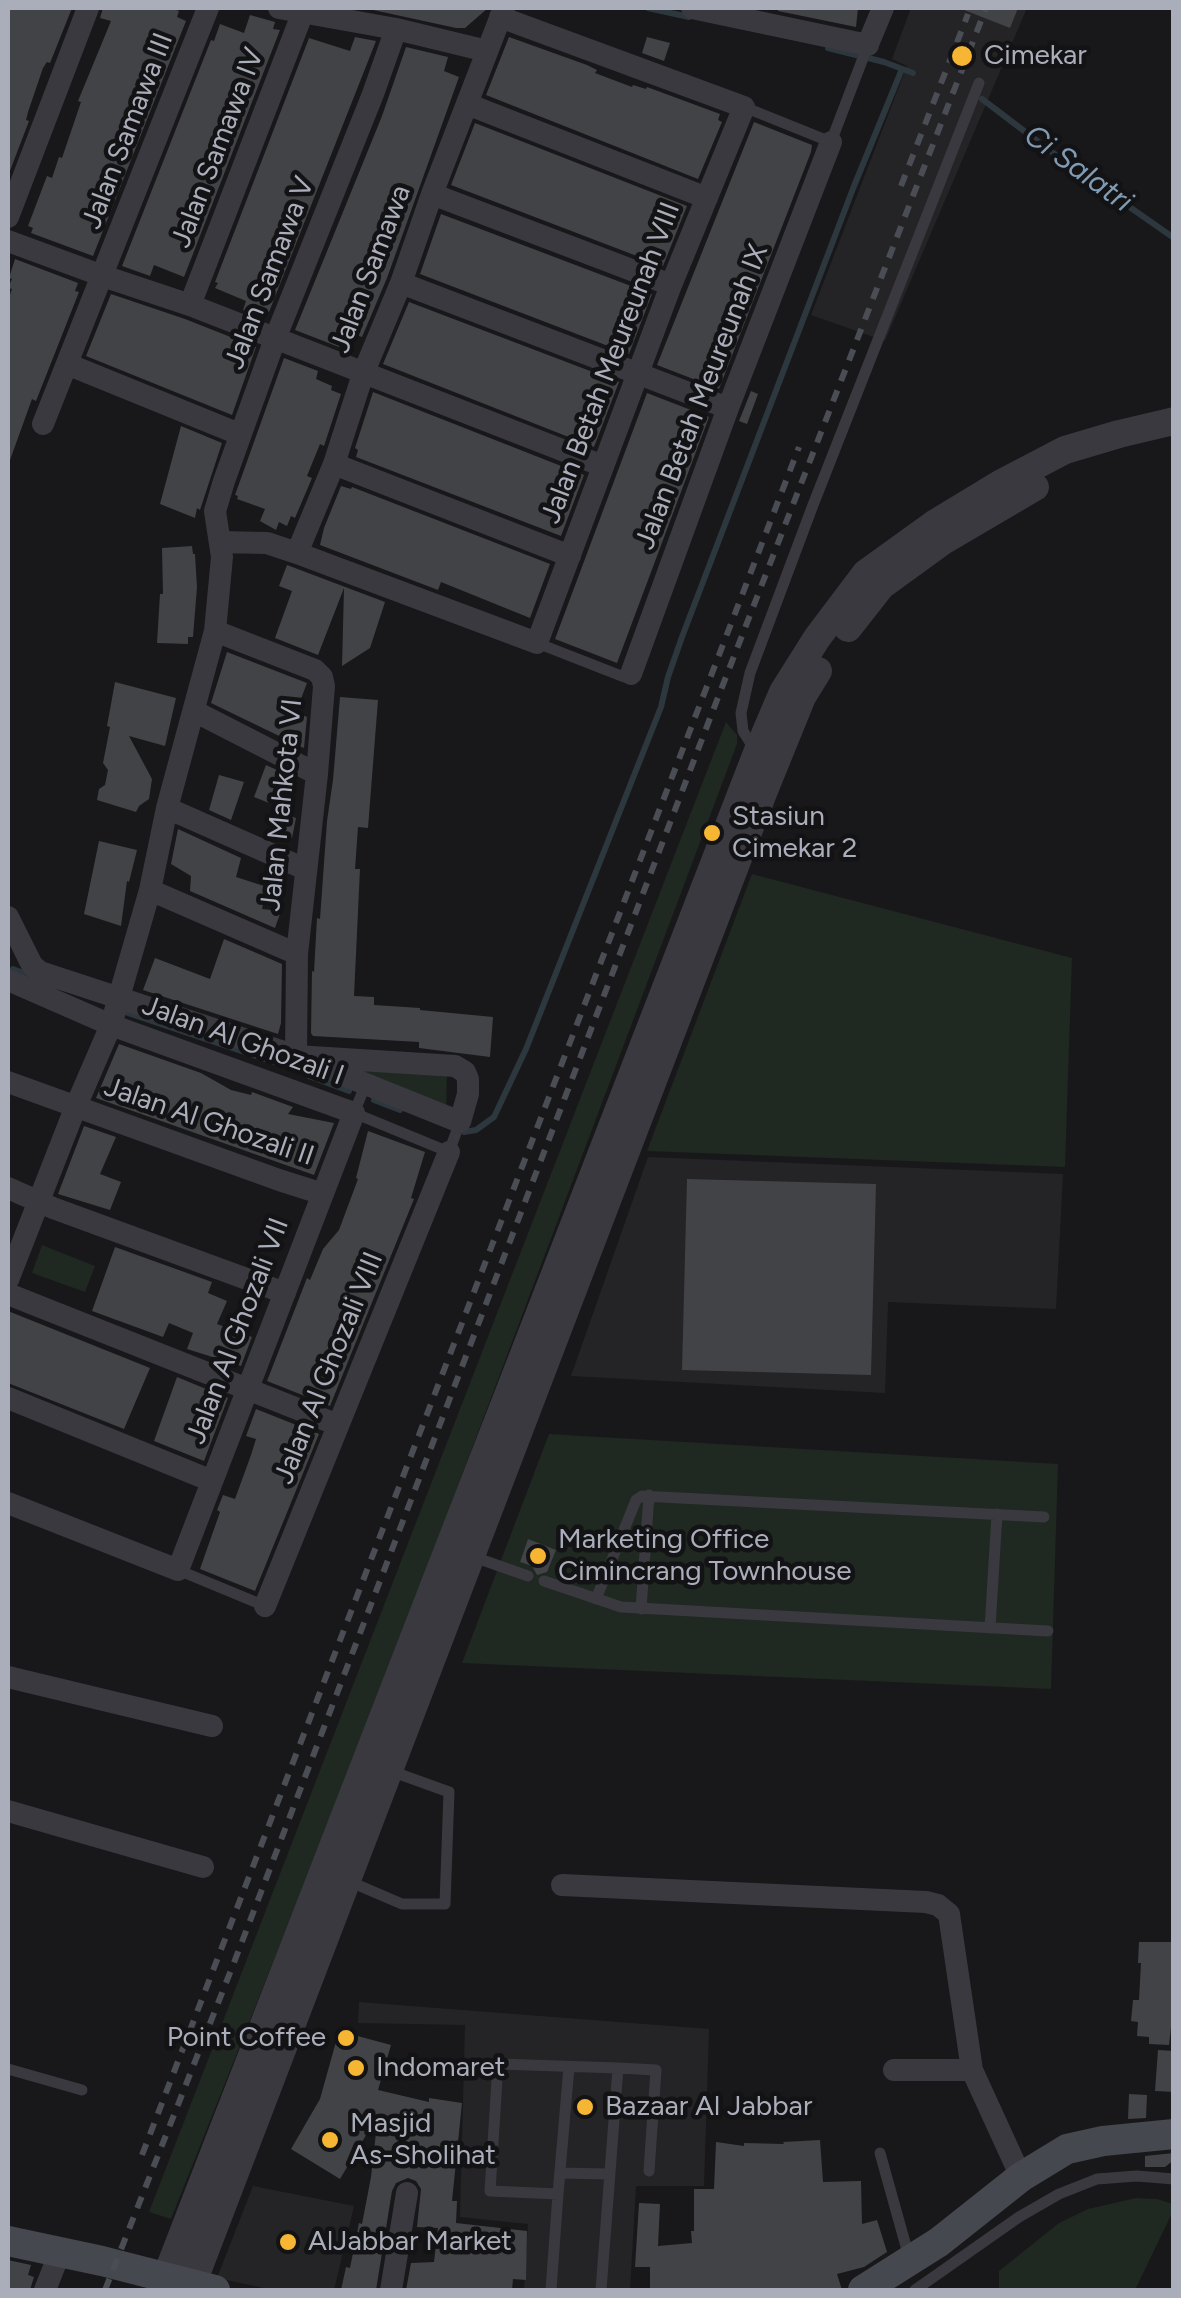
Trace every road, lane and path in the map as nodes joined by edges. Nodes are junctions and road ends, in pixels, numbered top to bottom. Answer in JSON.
{"nodes":[{"id":1,"x":88,"y":8,"type":"edge"},
{"id":2,"x":208,"y":8,"type":"edge"},
{"id":3,"x":279,"y":8,"type":"edge"},
{"id":4,"x":692,"y":8,"type":"edge"},
{"id":5,"x":883,"y":8,"type":"edge"},
{"id":6,"x":303,"y":12,"type":"junction"},
{"id":7,"x":502,"y":12,"type":"edge"},
{"id":8,"x":396,"y":29,"type":"junction"},
{"id":9,"x":868,"y":44,"type":"junction"},
{"id":10,"x":487,"y":51,"type":"junction"},
{"id":11,"x":979,"y":83,"type":"dead end"},
{"id":12,"x":468,"y":105,"type":"junction"},
{"id":13,"x":744,"y":107,"type":"junction"},
{"id":14,"x":831,"y":142,"type":"junction"},
{"id":15,"x":432,"y":194,"type":"junction"},
{"id":16,"x":707,"y":198,"type":"junction"},
{"id":17,"x":8,"y":217,"type":"edge"},
{"id":18,"x":8,"y":240,"type":"edge"},
{"id":19,"x":103,"y":276,"type":"junction"},
{"id":20,"x":401,"y":283,"type":"junction"},
{"id":21,"x":670,"y":284,"type":"junction"},
{"id":22,"x":190,"y":305,"type":"junction"},
{"id":23,"x":275,"y":338,"type":"junction"},
{"id":24,"x":65,"y":369,"type":"junction"},
{"id":25,"x":637,"y":373,"type":"junction"},
{"id":26,"x":363,"y":374,"type":"junction"},
{"id":27,"x":728,"y":408,"type":"junction"},
{"id":28,"x":1174,"y":422,"type":"edge"},
{"id":29,"x":44,"y":424,"type":"dead end"},
{"id":30,"x":239,"y":434,"type":"junction"},
{"id":31,"x":1174,"y":441,"type":"edge"},
{"id":32,"x":334,"y":464,"type":"junction"},
{"id":33,"x":603,"y":466,"type":"junction"},
{"id":34,"x":220,"y":542,"type":"junction"},
{"id":35,"x":298,"y":553,"type":"junction"},
{"id":36,"x":570,"y":556,"type":"junction"},
{"id":37,"x":215,"y":631,"type":"junction"},
{"id":38,"x":537,"y":643,"type":"junction"},
{"id":39,"x":631,"y":674,"type":"joint"},
{"id":40,"x":194,"y":710,"type":"junction"},
{"id":41,"x":757,"y":754,"type":"junction"},
{"id":42,"x":316,"y":774,"type":"junction"},
{"id":43,"x":167,"y":808,"type":"junction"},
{"id":44,"x":305,"y":869,"type":"junction"},
{"id":45,"x":150,"y":890,"type":"junction"},
{"id":46,"x":8,"y":917,"type":"edge"},
{"id":47,"x":298,"y":954,"type":"junction"},
{"id":48,"x":8,"y":980,"type":"edge"},
{"id":49,"x":114,"y":1011,"type":"junction"},
{"id":50,"x":296,"y":1056,"type":"junction"},
{"id":51,"x":8,"y":1082,"type":"edge"},
{"id":52,"x":365,"y":1086,"type":"junction"},
{"id":53,"x":639,"y":1092,"type":"junction"},
{"id":54,"x":76,"y":1106,"type":"junction"},
{"id":55,"x":354,"y":1113,"type":"junction"},
{"id":56,"x":453,"y":1140,"type":"junction"},
{"id":57,"x":8,"y":1188,"type":"edge"},
{"id":58,"x":323,"y":1194,"type":"junction"},
{"id":59,"x":39,"y":1202,"type":"junction"},
{"id":60,"x":8,"y":1280,"type":"edge"},
{"id":61,"x":285,"y":1292,"type":"junction"},
{"id":62,"x":8,"y":1294,"type":"edge"},
{"id":63,"x":248,"y":1389,"type":"junction"},
{"id":64,"x":8,"y":1398,"type":"edge"},
{"id":65,"x":338,"y":1425,"type":"junction"},
{"id":66,"x":212,"y":1481,"type":"junction"},
{"id":67,"x":649,"y":1495,"type":"junction"},
{"id":68,"x":8,"y":1503,"type":"edge"},
{"id":69,"x":997,"y":1514,"type":"junction"},
{"id":70,"x":1044,"y":1517,"type":"dead end"},
{"id":71,"x":471,"y":1556,"type":"junction"},
{"id":72,"x":178,"y":1570,"type":"junction"},
{"id":73,"x":528,"y":1576,"type":"dead end"},
{"id":74,"x":544,"y":1581,"type":"dead end"},
{"id":75,"x":596,"y":1599,"type":"junction"},
{"id":76,"x":265,"y":1606,"type":"joint"},
{"id":77,"x":640,"y":1609,"type":"junction"},
{"id":78,"x":990,"y":1628,"type":"junction"},
{"id":79,"x":1048,"y":1631,"type":"dead end"},
{"id":80,"x":8,"y":1678,"type":"edge"},
{"id":81,"x":212,"y":1726,"type":"dead end"},
{"id":82,"x":388,"y":1770,"type":"junction"},
{"id":83,"x":8,"y":1811,"type":"edge"},
{"id":84,"x":203,"y":1868,"type":"dead end"},
{"id":85,"x":346,"y":1879,"type":"junction"},
{"id":86,"x":562,"y":1885,"type":"dead end"},
{"id":87,"x":569,"y":2066,"type":"junction"},
{"id":88,"x":618,"y":2068,"type":"junction"},
{"id":89,"x":8,"y":2069,"type":"edge"},
{"id":90,"x":894,"y":2070,"type":"dead end"},
{"id":91,"x":972,"y":2070,"type":"junction"},
{"id":92,"x":82,"y":2090,"type":"dead end"},
{"id":93,"x":1174,"y":2134,"type":"edge"},
{"id":94,"x":880,"y":2153,"type":"dead end"},
{"id":95,"x":649,"y":2171,"type":"dead end"},
{"id":96,"x":560,"y":2173,"type":"junction"},
{"id":97,"x":610,"y":2174,"type":"junction"},
{"id":98,"x":1021,"y":2177,"type":"junction"},
{"id":99,"x":1174,"y":2178,"type":"edge"},
{"id":100,"x":408,"y":2193,"type":"dead end"},
{"id":101,"x":558,"y":2194,"type":"junction"},
{"id":102,"x":8,"y":2241,"type":"edge"},
{"id":103,"x":60,"y":2252,"type":"junction"},
{"id":104,"x":913,"y":2276,"type":"edge"},
{"id":105,"x":185,"y":2286,"type":"edge"},
{"id":106,"x":45,"y":2290,"type":"edge"},
{"id":107,"x":391,"y":2290,"type":"edge"},
{"id":108,"x":551,"y":2290,"type":"edge"},
{"id":109,"x":601,"y":2290,"type":"edge"},
{"id":110,"x":863,"y":2290,"type":"edge"}],
"edges":[{"from":1,"to":17,"type":"street"},
{"from":2,"to":19,"type":"street","name":"Jalan Samawa III"},
{"from":3,"to":6,"type":"street"},
{"from":4,"to":9,"type":"street"},
{"from":5,"to":9,"type":"street"},
{"from":6,"to":8,"type":"street"},
{"from":6,"to":22,"type":"street","name":"Jalan Samawa IV"},
{"from":7,"to":10,"type":"street","name":"Jalan Samawa"},
{"from":7,"to":13,"type":"street"},
{"from":8,"to":10,"type":"street"},
{"from":8,"to":23,"type":"street","name":"Jalan Samawa V"},
{"from":9,"to":14,"type":"lane"},
{"from":10,"to":12,"type":"street","name":"Jalan Samawa"},
{"from":11,"to":41,"type":"lane"},
{"from":12,"to":15,"type":"street","name":"Jalan Samawa"},
{"from":12,"to":16,"type":"street"},
{"from":13,"to":14,"type":"lane"},
{"from":13,"to":16,"type":"street","name":"Jalan Betah Meureunah VIII"},
{"from":14,"to":27,"type":"street","name":"Jalan Betah Meureunah IX"},
{"from":15,"to":20,"type":"street","name":"Jalan Samawa"},
{"from":15,"to":21,"type":"street"},
{"from":16,"to":21,"type":"street","name":"Jalan Betah Meureunah VIII"},
{"from":18,"to":19,"type":"street"},
{"from":19,"to":22,"type":"street"},
{"from":19,"to":24,"type":"street","name":"Jalan Samawa III"},
{"from":20,"to":25,"type":"street"},
{"from":20,"to":26,"type":"street","name":"Jalan Samawa"},
{"from":21,"to":25,"type":"street","name":"Jalan Betah Meureunah VIII"},
{"from":22,"to":23,"type":"street"},
{"from":23,"to":26,"type":"street"},
{"from":23,"to":30,"type":"street","name":"Jalan Samawa V"},
{"from":24,"to":29,"type":"street"},
{"from":24,"to":30,"type":"street"},
{"from":25,"to":27,"type":"street"},
{"from":25,"to":33,"type":"street","name":"Jalan Betah Meureunah VIII"},
{"from":26,"to":32,"type":"street","name":"Jalan Samawa"},
{"from":26,"to":33,"type":"street"},
{"from":27,"to":39,"type":"street","name":"Jalan Betah Meureunah IX"},
{"from":28,"to":41,"type":"street"},
{"from":30,"to":34,"type":"street","name":"Jalan Samawa V"},
{"from":31,"to":53,"type":"street"},
{"from":32,"to":35,"type":"street","name":"Jalan Samawa"},
{"from":32,"to":36,"type":"street"},
{"from":33,"to":36,"type":"street","name":"Jalan Betah Meureunah VIII"},
{"from":34,"to":35,"type":"street"},
{"from":34,"to":37,"type":"street"},
{"from":35,"to":38,"type":"street"},
{"from":36,"to":38,"type":"street","name":"Jalan Betah Meureunah VIII"},
{"from":37,"to":40,"type":"street"},
{"from":37,"to":42,"type":"street","name":"Jalan Mahkota VI"},
{"from":38,"to":39,"type":"lane"},
{"from":40,"to":42,"type":"street"},
{"from":40,"to":43,"type":"street"},
{"from":41,"to":53,"type":"street"},
{"from":42,"to":44,"type":"street","name":"Jalan Mahkota VI"},
{"from":43,"to":44,"type":"street"},
{"from":43,"to":45,"type":"street"},
{"from":44,"to":47,"type":"street","name":"Jalan Mahkota VI"},
{"from":45,"to":47,"type":"street"},
{"from":45,"to":49,"type":"street"},
{"from":46,"to":49,"type":"street"},
{"from":47,"to":50,"type":"street","name":"Jalan Mahkota VI"},
{"from":48,"to":49,"type":"street"},
{"from":49,"to":50,"type":"street"},
{"from":49,"to":54,"type":"street"},
{"from":49,"to":55,"type":"street","name":"Jalan Al Ghozali I"},
{"from":50,"to":52,"type":"street"},
{"from":50,"to":56,"type":"street","name":"Jalan Al Ghozali VIII"},
{"from":51,"to":54,"type":"street","name":"Jalan Al Ghozali II"},
{"from":52,"to":55,"type":"lane"},
{"from":52,"to":56,"type":"street"},
{"from":53,"to":71,"type":"street"},
{"from":53,"to":105,"type":"street"},
{"from":54,"to":58,"type":"street","name":"Jalan Al Ghozali II"},
{"from":54,"to":59,"type":"street"},
{"from":55,"to":56,"type":"lane"},
{"from":55,"to":58,"type":"street","name":"Jalan Al Ghozali VII"},
{"from":56,"to":65,"type":"street","name":"Jalan Al Ghozali VIII"},
{"from":57,"to":59,"type":"street"},
{"from":58,"to":61,"type":"street","name":"Jalan Al Ghozali VII"},
{"from":59,"to":60,"type":"street"},
{"from":59,"to":61,"type":"street"},
{"from":61,"to":63,"type":"street","name":"Jalan Al Ghozali VII"},
{"from":62,"to":63,"type":"street"},
{"from":63,"to":65,"type":"street"},
{"from":63,"to":66,"type":"street","name":"Jalan Al Ghozali VII"},
{"from":64,"to":66,"type":"street"},
{"from":65,"to":76,"type":"street","name":"Jalan Al Ghozali VIII"},
{"from":66,"to":72,"type":"street","name":"Jalan Al Ghozali VII"},
{"from":67,"to":69,"type":"lane"},
{"from":67,"to":75,"type":"lane"},
{"from":67,"to":77,"type":"lane"},
{"from":68,"to":72,"type":"street"},
{"from":69,"to":70,"type":"lane"},
{"from":69,"to":78,"type":"lane"},
{"from":71,"to":73,"type":"lane"},
{"from":71,"to":82,"type":"street"},
{"from":72,"to":76,"type":"lane"},
{"from":74,"to":75,"type":"lane"},
{"from":75,"to":77,"type":"lane"},
{"from":77,"to":78,"type":"lane"},
{"from":78,"to":79,"type":"lane"},
{"from":80,"to":81,"type":"street"},
{"from":82,"to":85,"type":"street"},
{"from":82,"to":85,"type":"lane"},
{"from":83,"to":84,"type":"street"},
{"from":85,"to":105,"type":"street"},
{"from":86,"to":91,"type":"street"},
{"from":87,"to":88,"type":"lane"},
{"from":87,"to":96,"type":"lane"},
{"from":87,"to":101,"type":"lane"},
{"from":88,"to":95,"type":"lane"},
{"from":88,"to":97,"type":"lane"},
{"from":89,"to":92,"type":"lane"},
{"from":90,"to":91,"type":"street"},
{"from":91,"to":98,"type":"street"},
{"from":93,"to":98,"type":"main road"},
{"from":94,"to":104,"type":"lane"},
{"from":96,"to":97,"type":"lane"},
{"from":96,"to":101,"type":"lane"},
{"from":97,"to":109,"type":"lane"},
{"from":98,"to":104,"type":"main road"},
{"from":99,"to":104,"type":"lane"},
{"from":100,"to":107,"type":"street"},
{"from":101,"to":108,"type":"lane"},
{"from":102,"to":103,"type":"main road"},
{"from":103,"to":105,"type":"main road"},
{"from":103,"to":106,"type":"street"},
{"from":104,"to":110,"type":"main road"}]}
